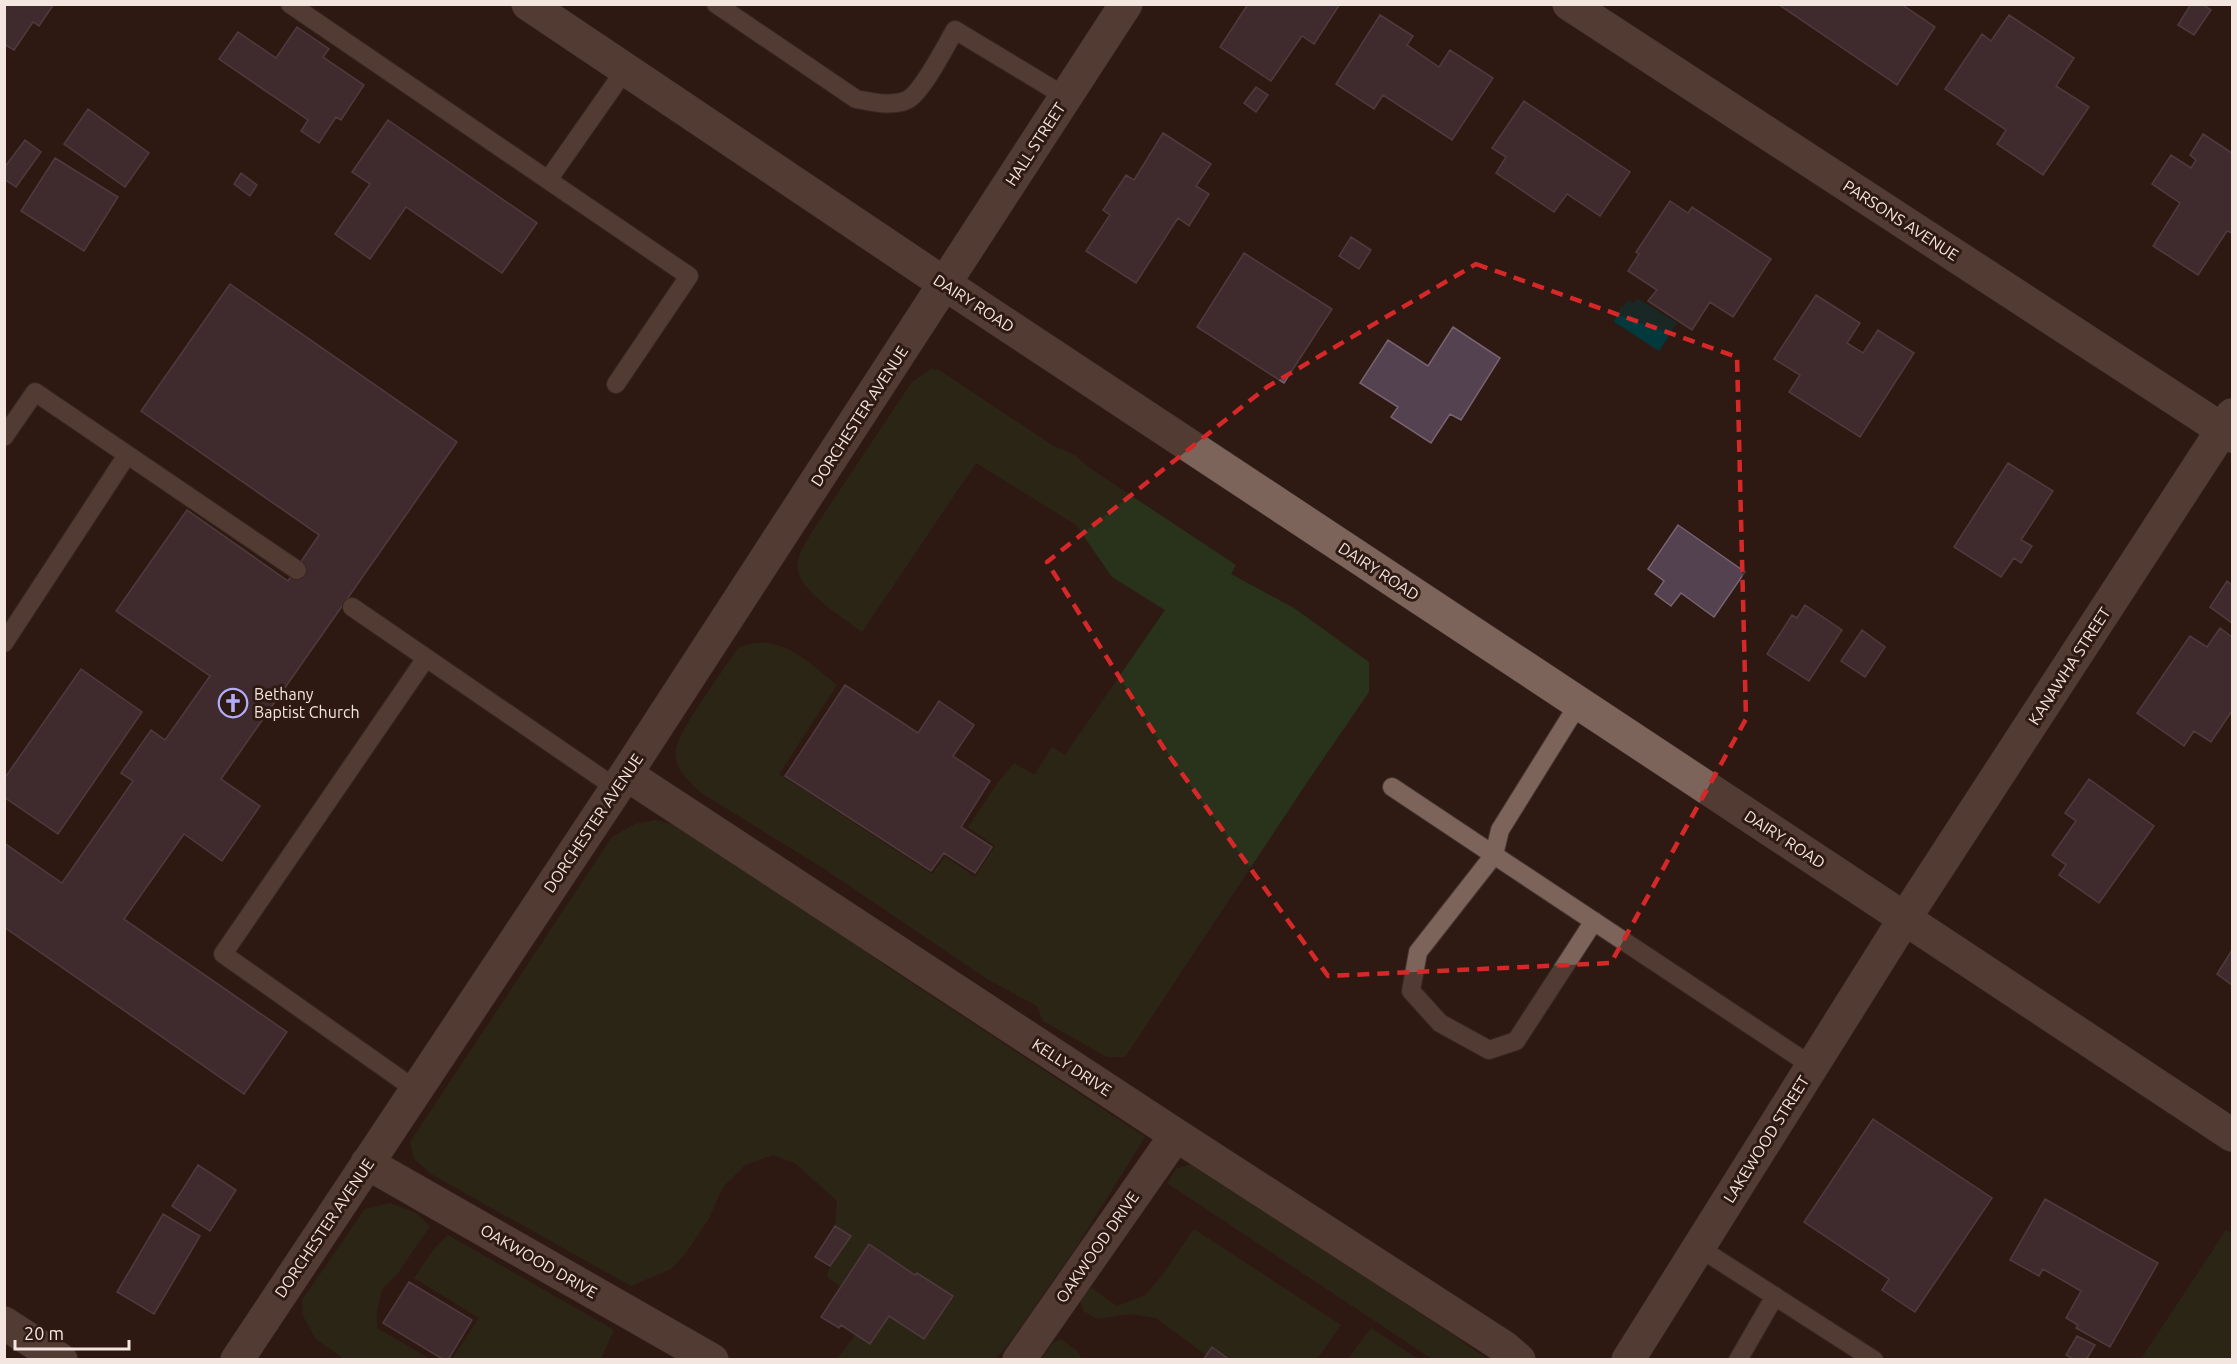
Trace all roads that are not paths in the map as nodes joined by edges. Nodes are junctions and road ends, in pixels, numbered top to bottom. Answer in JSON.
{"nodes":[{"id":1,"x":290,"y":4,"type":"edge"},
{"id":2,"x":528,"y":4,"type":"edge"},
{"id":3,"x":716,"y":4,"type":"edge"},
{"id":4,"x":1126,"y":4,"type":"edge"},
{"id":5,"x":1569,"y":4,"type":"edge"},
{"id":6,"x":625,"y":70,"type":"junction"},
{"id":7,"x":1066,"y":97,"type":"junction"},
{"id":8,"x":548,"y":180,"type":"junction"},
{"id":9,"x":945,"y":284,"type":"junction"},
{"id":10,"x":616,"y":384,"type":"dead end"},
{"id":11,"x":2229,"y":427,"type":"edge"},
{"id":12,"x":4,"y":437,"type":"edge"},
{"id":13,"x":127,"y":455,"type":"junction"},
{"id":14,"x":297,"y":570,"type":"dead end"},
{"id":15,"x":352,"y":607,"type":"dead end"},
{"id":16,"x":4,"y":643,"type":"edge"},
{"id":17,"x":426,"y":658,"type":"junction"},
{"id":18,"x":1579,"y":703,"type":"junction"},
{"id":19,"x":621,"y":781,"type":"junction"},
{"id":20,"x":1392,"y":787,"type":"dead end"},
{"id":21,"x":1494,"y":855,"type":"junction"},
{"id":22,"x":1905,"y":918,"type":"junction"},
{"id":23,"x":1594,"y":921,"type":"junction"},
{"id":24,"x":1812,"y":1066,"type":"junction"},
{"id":25,"x":416,"y":1090,"type":"junction"},
{"id":26,"x":1176,"y":1135,"type":"junction"},
{"id":27,"x":2232,"y":1135,"type":"edge"},
{"id":28,"x":367,"y":1163,"type":"junction"},
{"id":29,"x":1698,"y":1247,"type":"junction"},
{"id":30,"x":1775,"y":1296,"type":"junction"},
{"id":31,"x":4,"y":1323,"type":"edge"},
{"id":32,"x":61,"y":1359,"type":"edge"},
{"id":33,"x":237,"y":1359,"type":"edge"},
{"id":34,"x":712,"y":1359,"type":"edge"},
{"id":35,"x":1018,"y":1359,"type":"edge"},
{"id":36,"x":1519,"y":1359,"type":"edge"},
{"id":37,"x":1628,"y":1359,"type":"edge"},
{"id":38,"x":1738,"y":1359,"type":"edge"},
{"id":39,"x":1875,"y":1359,"type":"edge"}],
"edges":[{"from":1,"to":8,"type":"lane"},
{"from":2,"to":6,"type":"street","name":"DAIRY ROAD"},
{"from":3,"to":7,"type":"lane"},
{"from":4,"to":7,"type":"street","name":"HALL STREET"},
{"from":5,"to":11,"type":"street","name":"PARSONS AVENUE"},
{"from":6,"to":8,"type":"lane"},
{"from":6,"to":9,"type":"street","name":"DAIRY ROAD"},
{"from":7,"to":9,"type":"street","name":"HALL STREET"},
{"from":8,"to":10,"type":"lane"},
{"from":9,"to":18,"type":"street","name":"DAIRY ROAD"},
{"from":9,"to":19,"type":"street","name":"DORCHESTER AVENUE"},
{"from":11,"to":22,"type":"street","name":"KANAWHA STREET"},
{"from":12,"to":13,"type":"lane"},
{"from":13,"to":14,"type":"lane"},
{"from":13,"to":16,"type":"lane"},
{"from":15,"to":17,"type":"lane"},
{"from":17,"to":19,"type":"lane"},
{"from":17,"to":25,"type":"lane"},
{"from":18,"to":21,"type":"lane"},
{"from":18,"to":22,"type":"street","name":"DAIRY ROAD"},
{"from":19,"to":25,"type":"street","name":"DORCHESTER AVENUE"},
{"from":19,"to":26,"type":"street","name":"KELLY DRIVE"},
{"from":20,"to":21,"type":"lane"},
{"from":21,"to":23,"type":"lane"},
{"from":21,"to":23,"type":"lane"},
{"from":22,"to":24,"type":"street","name":"LAKEWOOD STREET"},
{"from":22,"to":27,"type":"street","name":"DAIRY ROAD"},
{"from":23,"to":24,"type":"lane"},
{"from":24,"to":29,"type":"street","name":"LAKEWOOD STREET"},
{"from":25,"to":28,"type":"street","name":"DORCHESTER AVENUE"},
{"from":26,"to":35,"type":"street","name":"OAKWOOD DRIVE"},
{"from":26,"to":36,"type":"street","name":"KELLY DRIVE"},
{"from":28,"to":33,"type":"street","name":"DORCHESTER AVENUE"},
{"from":28,"to":34,"type":"street","name":"OAKWOOD DRIVE"},
{"from":29,"to":30,"type":"lane"},
{"from":29,"to":37,"type":"street","name":"LAKEWOOD STREET"},
{"from":30,"to":38,"type":"lane"},
{"from":30,"to":39,"type":"lane"},
{"from":31,"to":32,"type":"street"}]}
